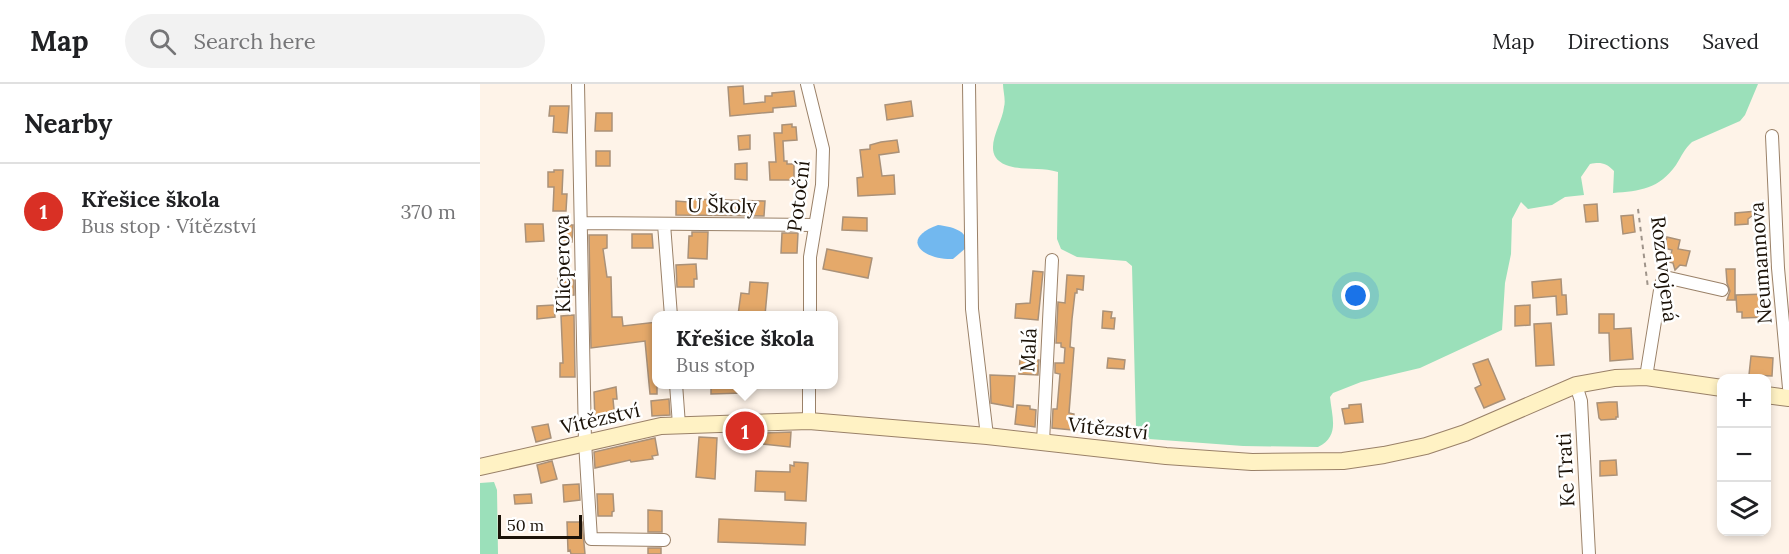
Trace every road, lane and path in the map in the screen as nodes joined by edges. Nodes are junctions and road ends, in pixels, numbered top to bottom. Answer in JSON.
{"nodes":[{"id":1,"x":578,"y":84,"type":"edge"},
{"id":2,"x":807,"y":84,"type":"edge"},
{"id":3,"x":969,"y":84,"type":"edge"},
{"id":4,"x":1772,"y":136,"type":"dead end"},
{"id":5,"x":1638,"y":209,"type":"dead end"},
{"id":6,"x":581,"y":222,"type":"junction"},
{"id":7,"x":664,"y":224,"type":"junction"},
{"id":8,"x":815,"y":225,"type":"junction"},
{"id":9,"x":1052,"y":260,"type":"dead end"},
{"id":10,"x":1722,"y":290,"type":"dead end"},
{"id":11,"x":1649,"y":298,"type":"dead end"},
{"id":12,"x":671,"y":311,"type":"edge"},
{"id":13,"x":810,"y":311,"type":"edge"},
{"id":14,"x":1646,"y":377,"type":"junction"},
{"id":15,"x":1576,"y":386,"type":"junction"},
{"id":16,"x":1717,"y":387,"type":"edge"},
{"id":17,"x":1789,"y":388,"type":"edge"},
{"id":18,"x":676,"y":389,"type":"edge"},
{"id":19,"x":809,"y":389,"type":"edge"},
{"id":20,"x":1771,"y":396,"type":"edge"},
{"id":21,"x":1789,"y":398,"type":"edge"},
{"id":22,"x":809,"y":421,"type":"junction"},
{"id":23,"x":679,"y":425,"type":"junction"},
{"id":24,"x":987,"y":436,"type":"junction"},
{"id":25,"x":585,"y":442,"type":"junction"},
{"id":26,"x":1043,"y":442,"type":"junction"},
{"id":27,"x":480,"y":467,"type":"edge"},
{"id":28,"x":664,"y":540,"type":"dead end"},
{"id":29,"x":1589,"y":554,"type":"edge"}],
"edges":[{"from":1,"to":6,"type":"street","name":"Klicperova"},
{"from":2,"to":8,"type":"street","name":"Potoční"},
{"from":3,"to":24,"type":"street"},
{"from":4,"to":17,"type":"street","name":"Neumannova"},
{"from":5,"to":11,"type":"path","name":"Rozdvojená"},
{"from":6,"to":7,"type":"street","name":"U Školy"},
{"from":6,"to":25,"type":"street","name":"Klicperova"},
{"from":7,"to":8,"type":"street","name":"U Školy"},
{"from":7,"to":12,"type":"street","name":"U Školy"},
{"from":8,"to":13,"type":"street","name":"Potoční"},
{"from":9,"to":26,"type":"street","name":"Malá"},
{"from":10,"to":14,"type":"street","name":"Rozdvojená"},
{"from":14,"to":15,"type":"main road","name":"Vítězství"},
{"from":14,"to":16,"type":"main road","name":"Vítězství"},
{"from":15,"to":26,"type":"main road","name":"Vítězství"},
{"from":15,"to":29,"type":"street","name":"Ke Trati"},
{"from":18,"to":23,"type":"street"},
{"from":19,"to":22,"type":"street"},
{"from":20,"to":21,"type":"main road"},
{"from":22,"to":23,"type":"main road","name":"Vítězství"},
{"from":22,"to":24,"type":"main road","name":"Vítězství"},
{"from":23,"to":25,"type":"main road","name":"Vítězství"},
{"from":24,"to":26,"type":"main road","name":"Vítězství"},
{"from":25,"to":27,"type":"main road","name":"Vítězství"},
{"from":25,"to":28,"type":"street","name":"Klicperova"}]}
